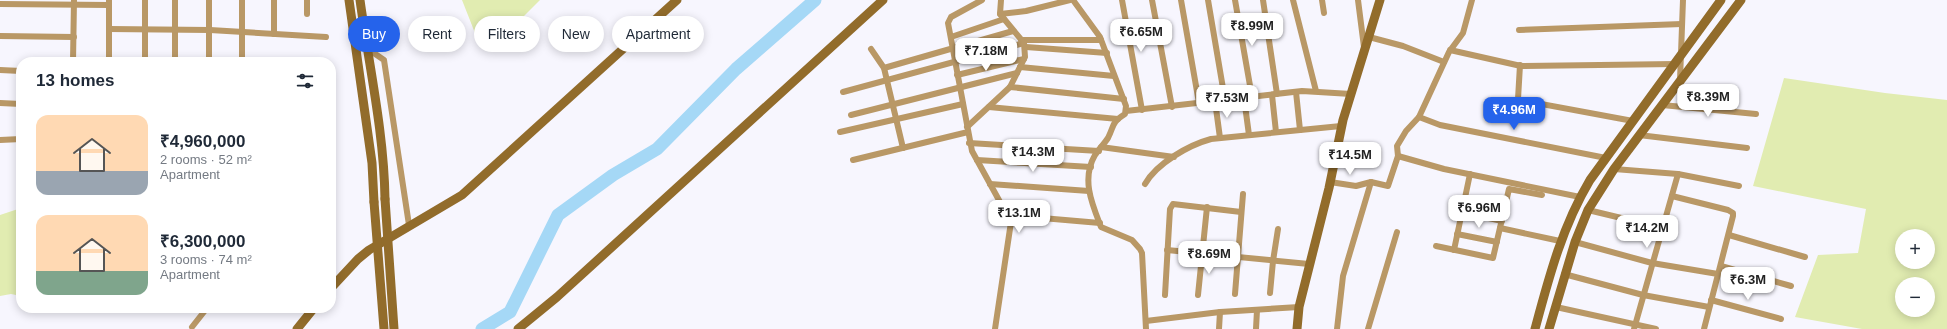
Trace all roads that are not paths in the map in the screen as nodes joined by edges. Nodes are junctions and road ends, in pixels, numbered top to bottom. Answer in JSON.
{"nodes":[{"id":1,"x":146,"y":0,"type":"edge"},
{"id":2,"x":175,"y":0,"type":"edge"},
{"id":3,"x":209,"y":0,"type":"edge"},
{"id":4,"x":242,"y":0,"type":"edge"},
{"id":5,"x":274,"y":0,"type":"edge"},
{"id":6,"x":307,"y":0,"type":"edge"},
{"id":7,"x":349,"y":0,"type":"edge"},
{"id":8,"x":360,"y":0,"type":"edge"},
{"id":9,"x":677,"y":0,"type":"edge"},
{"id":10,"x":884,"y":0,"type":"edge"},
{"id":11,"x":982,"y":0,"type":"edge"},
{"id":12,"x":1001,"y":0,"type":"edge"},
{"id":13,"x":1074,"y":0,"type":"edge"},
{"id":14,"x":1122,"y":0,"type":"edge"},
{"id":15,"x":1152,"y":0,"type":"edge"},
{"id":16,"x":1181,"y":0,"type":"edge"},
{"id":17,"x":1208,"y":0,"type":"edge"},
{"id":18,"x":1235,"y":0,"type":"edge"},
{"id":19,"x":1263,"y":0,"type":"edge"},
{"id":20,"x":1293,"y":0,"type":"edge"},
{"id":21,"x":1322,"y":0,"type":"edge"},
{"id":22,"x":1358,"y":0,"type":"edge"},
{"id":23,"x":1380,"y":0,"type":"edge"},
{"id":24,"x":1472,"y":0,"type":"edge"},
{"id":25,"x":1683,"y":0,"type":"edge"},
{"id":26,"x":1721,"y":0,"type":"edge"},
{"id":27,"x":1741,"y":0,"type":"edge"},
{"id":28,"x":74,"y":2,"type":"edge"},
{"id":29,"x":109,"y":2,"type":"edge"},
{"id":30,"x":0,"y":4,"type":"edge"},
{"id":31,"x":1324,"y":13,"type":"dead end"},
{"id":32,"x":307,"y":14,"type":"dead end"},
{"id":33,"x":362,"y":16,"type":"edge"},
{"id":34,"x":1002,"y":17,"type":"junction"},
{"id":35,"x":1682,"y":24,"type":"junction"},
{"id":36,"x":109,"y":29,"type":"junction"},
{"id":37,"x":145,"y":30,"type":"junction"},
{"id":38,"x":175,"y":30,"type":"junction"},
{"id":39,"x":210,"y":30,"type":"junction"},
{"id":40,"x":1519,"y":30,"type":"dead end"},
{"id":41,"x":1013,"y":31,"type":"junction"},
{"id":42,"x":243,"y":32,"type":"junction"},
{"id":43,"x":274,"y":34,"type":"junction"},
{"id":44,"x":0,"y":36,"type":"edge"},
{"id":45,"x":74,"y":37,"type":"junction"},
{"id":46,"x":326,"y":37,"type":"dead end"},
{"id":47,"x":951,"y":37,"type":"junction"},
{"id":48,"x":1369,"y":37,"type":"junction"},
{"id":49,"x":1101,"y":40,"type":"junction"},
{"id":50,"x":1024,"y":44,"type":"junction"},
{"id":51,"x":953,"y":48,"type":"junction"},
{"id":52,"x":871,"y":49,"type":"dead end"},
{"id":53,"x":1450,"y":50,"type":"junction"},
{"id":54,"x":369,"y":52,"type":"edge"},
{"id":55,"x":374,"y":52,"type":"edge"},
{"id":56,"x":1107,"y":52,"type":"junction"},
{"id":57,"x":1364,"y":53,"type":"junction"},
{"id":58,"x":1681,"y":56,"type":"junction"},
{"id":59,"x":73,"y":57,"type":"edge"},
{"id":60,"x":109,"y":57,"type":"edge"},
{"id":61,"x":145,"y":57,"type":"edge"},
{"id":62,"x":175,"y":57,"type":"edge"},
{"id":63,"x":209,"y":57,"type":"edge"},
{"id":64,"x":242,"y":57,"type":"edge"},
{"id":65,"x":1024,"y":59,"type":"junction"},
{"id":66,"x":955,"y":62,"type":"junction"},
{"id":67,"x":1444,"y":62,"type":"junction"},
{"id":68,"x":1675,"y":64,"type":"junction"},
{"id":69,"x":1520,"y":65,"type":"junction"},
{"id":70,"x":884,"y":68,"type":"junction"},
{"id":71,"x":0,"y":70,"type":"edge"},
{"id":72,"x":16,"y":70,"type":"edge"},
{"id":73,"x":1018,"y":70,"type":"junction"},
{"id":74,"x":957,"y":75,"type":"junction"},
{"id":75,"x":1114,"y":76,"type":"junction"},
{"id":76,"x":1680,"y":80,"type":"junction"},
{"id":77,"x":887,"y":81,"type":"junction"},
{"id":78,"x":1010,"y":87,"type":"junction"},
{"id":79,"x":960,"y":89,"type":"junction"},
{"id":80,"x":1316,"y":91,"type":"junction"},
{"id":81,"x":843,"y":92,"type":"dead end"},
{"id":82,"x":1296,"y":92,"type":"junction"},
{"id":83,"x":1275,"y":94,"type":"junction"},
{"id":84,"x":1351,"y":94,"type":"junction"},
{"id":85,"x":1252,"y":97,"type":"junction"},
{"id":86,"x":1244,"y":98,"type":"junction"},
{"id":87,"x":1124,"y":100,"type":"junction"},
{"id":88,"x":1225,"y":100,"type":"junction"},
{"id":89,"x":1216,"y":101,"type":"junction"},
{"id":90,"x":1199,"y":103,"type":"junction"},
{"id":91,"x":0,"y":104,"type":"edge"},
{"id":92,"x":16,"y":104,"type":"edge"},
{"id":93,"x":963,"y":104,"type":"junction"},
{"id":94,"x":893,"y":105,"type":"junction"},
{"id":95,"x":1662,"y":105,"type":"junction"},
{"id":96,"x":990,"y":107,"type":"junction"},
{"id":97,"x":1172,"y":107,"type":"junction"},
{"id":98,"x":1142,"y":110,"type":"junction"},
{"id":99,"x":1126,"y":111,"type":"junction"},
{"id":100,"x":1756,"y":114,"type":"dead end"},
{"id":101,"x":851,"y":115,"type":"dead end"},
{"id":102,"x":1419,"y":117,"type":"junction"},
{"id":103,"x":1118,"y":119,"type":"junction"},
{"id":104,"x":896,"y":120,"type":"junction"},
{"id":105,"x":1633,"y":121,"type":"junction"},
{"id":106,"x":1342,"y":126,"type":"junction"},
{"id":107,"x":967,"y":130,"type":"junction"},
{"id":108,"x":1300,"y":130,"type":"junction"},
{"id":109,"x":840,"y":132,"type":"dead end"},
{"id":110,"x":1276,"y":132,"type":"junction"},
{"id":111,"x":1249,"y":135,"type":"junction"},
{"id":112,"x":1639,"y":135,"type":"junction"},
{"id":113,"x":1220,"y":138,"type":"junction"},
{"id":114,"x":16,"y":139,"type":"edge"},
{"id":115,"x":0,"y":140,"type":"edge"},
{"id":116,"x":970,"y":142,"type":"junction"},
{"id":117,"x":903,"y":148,"type":"junction"},
{"id":118,"x":1747,"y":148,"type":"dead end"},
{"id":119,"x":1100,"y":149,"type":"junction"},
{"id":120,"x":1398,"y":156,"type":"junction"},
{"id":121,"x":1174,"y":157,"type":"junction"},
{"id":122,"x":1606,"y":158,"type":"junction"},
{"id":123,"x":853,"y":160,"type":"dead end"},
{"id":124,"x":977,"y":160,"type":"junction"},
{"id":125,"x":1091,"y":167,"type":"junction"},
{"id":126,"x":1614,"y":169,"type":"junction"},
{"id":127,"x":1470,"y":174,"type":"junction"},
{"id":128,"x":1678,"y":174,"type":"junction"},
{"id":129,"x":1330,"y":182,"type":"junction"},
{"id":130,"x":1371,"y":182,"type":"junction"},
{"id":131,"x":990,"y":184,"type":"junction"},
{"id":132,"x":1145,"y":184,"type":"dead end"},
{"id":133,"x":1739,"y":186,"type":"dead end"},
{"id":134,"x":1089,"y":191,"type":"junction"},
{"id":135,"x":1243,"y":194,"type":"dead end"},
{"id":136,"x":1542,"y":195,"type":"dead end"},
{"id":137,"x":1672,"y":196,"type":"junction"},
{"id":138,"x":1580,"y":197,"type":"junction"},
{"id":139,"x":1207,"y":207,"type":"junction"},
{"id":140,"x":1588,"y":210,"type":"junction"},
{"id":141,"x":1241,"y":212,"type":"junction"},
{"id":142,"x":1462,"y":212,"type":"junction"},
{"id":143,"x":1008,"y":215,"type":"junction"},
{"id":144,"x":1100,"y":223,"type":"junction"},
{"id":145,"x":409,"y":225,"type":"junction"},
{"id":146,"x":1501,"y":225,"type":"junction"},
{"id":147,"x":1663,"y":228,"type":"junction"},
{"id":148,"x":1278,"y":229,"type":"dead end"},
{"id":149,"x":1397,"y":232,"type":"dead end"},
{"id":150,"x":1457,"y":234,"type":"junction"},
{"id":151,"x":1729,"y":235,"type":"junction"},
{"id":152,"x":1560,"y":241,"type":"junction"},
{"id":153,"x":1497,"y":242,"type":"junction"},
{"id":154,"x":1575,"y":242,"type":"junction"},
{"id":155,"x":1436,"y":246,"type":"dead end"},
{"id":156,"x":1167,"y":250,"type":"junction"},
{"id":157,"x":1454,"y":250,"type":"junction"},
{"id":158,"x":1202,"y":254,"type":"junction"},
{"id":159,"x":1237,"y":257,"type":"junction"},
{"id":160,"x":1805,"y":257,"type":"dead end"},
{"id":161,"x":1273,"y":261,"type":"junction"},
{"id":162,"x":1652,"y":263,"type":"junction"},
{"id":163,"x":1309,"y":264,"type":"junction"},
{"id":164,"x":1721,"y":266,"type":"junction"},
{"id":165,"x":1564,"y":274,"type":"junction"},
{"id":166,"x":1718,"y":274,"type":"junction"},
{"id":167,"x":336,"y":283,"type":"edge"},
{"id":168,"x":1791,"y":286,"type":"dead end"},
{"id":169,"x":1270,"y":293,"type":"dead end"},
{"id":170,"x":1235,"y":294,"type":"dead end"},
{"id":171,"x":1165,"y":295,"type":"dead end"},
{"id":172,"x":1198,"y":295,"type":"dead end"},
{"id":173,"x":1643,"y":295,"type":"junction"},
{"id":174,"x":1711,"y":300,"type":"junction"},
{"id":175,"x":1299,"y":307,"type":"junction"},
{"id":176,"x":1556,"y":307,"type":"junction"},
{"id":177,"x":1709,"y":307,"type":"junction"},
{"id":178,"x":1257,"y":310,"type":"junction"},
{"id":179,"x":1220,"y":312,"type":"junction"},
{"id":180,"x":203,"y":313,"type":"edge"},
{"id":181,"x":310,"y":313,"type":"edge"},
{"id":182,"x":1780,"y":319,"type":"dead end"},
{"id":183,"x":1146,"y":321,"type":"junction"},
{"id":184,"x":1634,"y":326,"type":"edge"},
{"id":185,"x":192,"y":327,"type":"dead end"},
{"id":186,"x":297,"y":329,"type":"edge"},
{"id":187,"x":384,"y":329,"type":"edge"},
{"id":188,"x":394,"y":329,"type":"edge"},
{"id":189,"x":518,"y":329,"type":"edge"},
{"id":190,"x":995,"y":329,"type":"edge"},
{"id":191,"x":1146,"y":329,"type":"edge"},
{"id":192,"x":1219,"y":329,"type":"edge"},
{"id":193,"x":1256,"y":329,"type":"edge"},
{"id":194,"x":1297,"y":329,"type":"edge"},
{"id":195,"x":1302,"y":329,"type":"edge"},
{"id":196,"x":1337,"y":329,"type":"edge"},
{"id":197,"x":1368,"y":329,"type":"edge"},
{"id":198,"x":1535,"y":329,"type":"edge"},
{"id":199,"x":1549,"y":329,"type":"edge"},
{"id":200,"x":1655,"y":329,"type":"edge"},
{"id":201,"x":1704,"y":329,"type":"edge"}],
"edges":[{"from":1,"to":37,"type":"street"},
{"from":2,"to":38,"type":"street"},
{"from":3,"to":39,"type":"street"},
{"from":4,"to":42,"type":"street"},
{"from":5,"to":43,"type":"street"},
{"from":6,"to":32,"type":"street"},
{"from":7,"to":187,"type":"street","bridge":true},
{"from":8,"to":33,"type":"street"},
{"from":9,"to":145,"type":"street"},
{"from":10,"to":189,"type":"street"},
{"from":11,"to":47,"type":"street"},
{"from":12,"to":34,"type":"street"},
{"from":13,"to":34,"type":"street"},
{"from":13,"to":49,"type":"street"},
{"from":14,"to":98,"type":"street"},
{"from":15,"to":97,"type":"street"},
{"from":16,"to":90,"type":"street"},
{"from":17,"to":88,"type":"street"},
{"from":18,"to":85,"type":"street"},
{"from":19,"to":83,"type":"street"},
{"from":20,"to":80,"type":"street"},
{"from":21,"to":31,"type":"street"},
{"from":22,"to":57,"type":"street"},
{"from":23,"to":48,"type":"street"},
{"from":24,"to":53,"type":"street"},
{"from":25,"to":35,"type":"street"},
{"from":26,"to":58,"type":"street"},
{"from":27,"to":76,"type":"street"},
{"from":28,"to":29,"type":"street"},
{"from":28,"to":30,"type":"street"},
{"from":28,"to":45,"type":"street"},
{"from":29,"to":36,"type":"street"},
{"from":34,"to":41,"type":"street"},
{"from":34,"to":47,"type":"street"},
{"from":35,"to":40,"type":"street"},
{"from":35,"to":58,"type":"street"},
{"from":36,"to":37,"type":"street"},
{"from":36,"to":60,"type":"street"},
{"from":37,"to":38,"type":"street"},
{"from":37,"to":61,"type":"street"},
{"from":38,"to":39,"type":"street"},
{"from":38,"to":62,"type":"street"},
{"from":39,"to":42,"type":"street"},
{"from":39,"to":63,"type":"street"},
{"from":41,"to":50,"type":"street"},
{"from":41,"to":51,"type":"street"},
{"from":42,"to":43,"type":"street"},
{"from":42,"to":64,"type":"street"},
{"from":43,"to":46,"type":"street"},
{"from":44,"to":45,"type":"street"},
{"from":45,"to":59,"type":"street"},
{"from":47,"to":51,"type":"street"},
{"from":48,"to":57,"type":"street"},
{"from":48,"to":67,"type":"street"},
{"from":49,"to":50,"type":"street"},
{"from":49,"to":56,"type":"street"},
{"from":50,"to":56,"type":"street"},
{"from":50,"to":65,"type":"street"},
{"from":50,"to":66,"type":"street"},
{"from":51,"to":66,"type":"street"},
{"from":51,"to":70,"type":"street"},
{"from":52,"to":70,"type":"street"},
{"from":53,"to":67,"type":"street"},
{"from":53,"to":69,"type":"street"},
{"from":54,"to":188,"type":"street","bridge":true},
{"from":55,"to":145,"type":"street"},
{"from":56,"to":75,"type":"street"},
{"from":57,"to":84,"type":"street"},
{"from":58,"to":68,"type":"street"},
{"from":58,"to":76,"type":"street"},
{"from":65,"to":73,"type":"street"},
{"from":65,"to":74,"type":"street"},
{"from":66,"to":74,"type":"street"},
{"from":66,"to":77,"type":"street"},
{"from":67,"to":102,"type":"street"},
{"from":68,"to":69,"type":"street"},
{"from":68,"to":105,"type":"street"},
{"from":69,"to":105,"type":"street"},
{"from":70,"to":77,"type":"street"},
{"from":71,"to":72,"type":"street"},
{"from":73,"to":75,"type":"street"},
{"from":73,"to":78,"type":"street"},
{"from":73,"to":79,"type":"street"},
{"from":74,"to":79,"type":"street"},
{"from":75,"to":87,"type":"street"},
{"from":76,"to":95,"type":"street"},
{"from":77,"to":81,"type":"street"},
{"from":77,"to":94,"type":"street"},
{"from":78,"to":87,"type":"street"},
{"from":78,"to":96,"type":"street"},
{"from":79,"to":93,"type":"street"},
{"from":79,"to":94,"type":"street"},
{"from":80,"to":82,"type":"street"},
{"from":80,"to":84,"type":"street"},
{"from":82,"to":83,"type":"street"},
{"from":82,"to":108,"type":"street"},
{"from":83,"to":85,"type":"street"},
{"from":83,"to":110,"type":"street"},
{"from":84,"to":106,"type":"street"},
{"from":85,"to":86,"type":"street"},
{"from":86,"to":88,"type":"street"},
{"from":86,"to":111,"type":"street"},
{"from":87,"to":99,"type":"street"},
{"from":88,"to":89,"type":"street"},
{"from":89,"to":90,"type":"street"},
{"from":89,"to":113,"type":"street"},
{"from":90,"to":97,"type":"street"},
{"from":91,"to":92,"type":"street"},
{"from":93,"to":104,"type":"street"},
{"from":93,"to":107,"type":"street"},
{"from":94,"to":101,"type":"street"},
{"from":94,"to":104,"type":"street"},
{"from":95,"to":100,"type":"street"},
{"from":95,"to":112,"type":"street"},
{"from":96,"to":103,"type":"street"},
{"from":96,"to":107,"type":"street"},
{"from":97,"to":98,"type":"street"},
{"from":98,"to":99,"type":"street"},
{"from":99,"to":103,"type":"street"},
{"from":102,"to":120,"type":"street"},
{"from":102,"to":122,"type":"street"},
{"from":103,"to":119,"type":"street"},
{"from":104,"to":109,"type":"street"},
{"from":104,"to":117,"type":"street"},
{"from":105,"to":122,"type":"street"},
{"from":106,"to":108,"type":"street"},
{"from":106,"to":129,"type":"street"},
{"from":107,"to":116,"type":"street"},
{"from":107,"to":117,"type":"street"},
{"from":108,"to":110,"type":"street"},
{"from":110,"to":111,"type":"street"},
{"from":111,"to":113,"type":"street"},
{"from":112,"to":118,"type":"street"},
{"from":112,"to":126,"type":"street"},
{"from":113,"to":121,"type":"street"},
{"from":114,"to":115,"type":"street"},
{"from":116,"to":119,"type":"street"},
{"from":116,"to":124,"type":"street"},
{"from":117,"to":123,"type":"street"},
{"from":119,"to":121,"type":"street"},
{"from":119,"to":125,"type":"street"},
{"from":120,"to":127,"type":"street"},
{"from":120,"to":130,"type":"street"},
{"from":121,"to":132,"type":"street"},
{"from":122,"to":138,"type":"street"},
{"from":124,"to":125,"type":"street"},
{"from":124,"to":131,"type":"street"},
{"from":125,"to":134,"type":"street"},
{"from":126,"to":128,"type":"street"},
{"from":126,"to":140,"type":"street"},
{"from":127,"to":138,"type":"street"},
{"from":127,"to":142,"type":"street"},
{"from":128,"to":133,"type":"street"},
{"from":128,"to":137,"type":"street"},
{"from":129,"to":130,"type":"street"},
{"from":129,"to":163,"type":"street"},
{"from":130,"to":196,"type":"street"},
{"from":131,"to":134,"type":"street"},
{"from":131,"to":143,"type":"street"},
{"from":134,"to":144,"type":"street"},
{"from":135,"to":141,"type":"street"},
{"from":136,"to":146,"type":"street"},
{"from":137,"to":147,"type":"street"},
{"from":137,"to":151,"type":"street"},
{"from":138,"to":152,"type":"street"},
{"from":139,"to":141,"type":"street"},
{"from":139,"to":156,"type":"street"},
{"from":139,"to":158,"type":"street"},
{"from":140,"to":147,"type":"street"},
{"from":140,"to":154,"type":"street"},
{"from":141,"to":159,"type":"street"},
{"from":142,"to":146,"type":"street"},
{"from":142,"to":150,"type":"street"},
{"from":143,"to":144,"type":"street"},
{"from":143,"to":190,"type":"street"},
{"from":144,"to":183,"type":"street"},
{"from":145,"to":167,"type":"street"},
{"from":146,"to":152,"type":"street"},
{"from":146,"to":153,"type":"street"},
{"from":147,"to":162,"type":"street"},
{"from":148,"to":161,"type":"street"},
{"from":149,"to":197,"type":"street"},
{"from":150,"to":153,"type":"street"},
{"from":150,"to":157,"type":"street"},
{"from":151,"to":160,"type":"street"},
{"from":151,"to":164,"type":"street"},
{"from":152,"to":198,"type":"street"},
{"from":153,"to":157,"type":"street"},
{"from":154,"to":162,"type":"street"},
{"from":154,"to":165,"type":"street"},
{"from":155,"to":157,"type":"street"},
{"from":156,"to":158,"type":"street"},
{"from":156,"to":171,"type":"street"},
{"from":158,"to":159,"type":"street"},
{"from":158,"to":172,"type":"street"},
{"from":159,"to":161,"type":"street"},
{"from":159,"to":170,"type":"street"},
{"from":161,"to":163,"type":"street"},
{"from":161,"to":169,"type":"street"},
{"from":162,"to":166,"type":"street"},
{"from":162,"to":173,"type":"street"},
{"from":163,"to":175,"type":"street"},
{"from":164,"to":166,"type":"street"},
{"from":164,"to":168,"type":"street"},
{"from":165,"to":173,"type":"street"},
{"from":165,"to":176,"type":"street"},
{"from":166,"to":174,"type":"street"},
{"from":173,"to":177,"type":"street"},
{"from":173,"to":184,"type":"street"},
{"from":174,"to":177,"type":"street"},
{"from":174,"to":182,"type":"street"},
{"from":175,"to":178,"type":"street"},
{"from":175,"to":194,"type":"street"},
{"from":175,"to":195,"type":"street"},
{"from":176,"to":184,"type":"street"},
{"from":176,"to":199,"type":"street"},
{"from":177,"to":201,"type":"street"},
{"from":178,"to":179,"type":"street"},
{"from":178,"to":193,"type":"street"},
{"from":179,"to":183,"type":"street"},
{"from":179,"to":192,"type":"street"},
{"from":180,"to":185,"type":"street"},
{"from":181,"to":186,"type":"street"},
{"from":183,"to":191,"type":"street"},
{"from":184,"to":200,"type":"street"}]}
